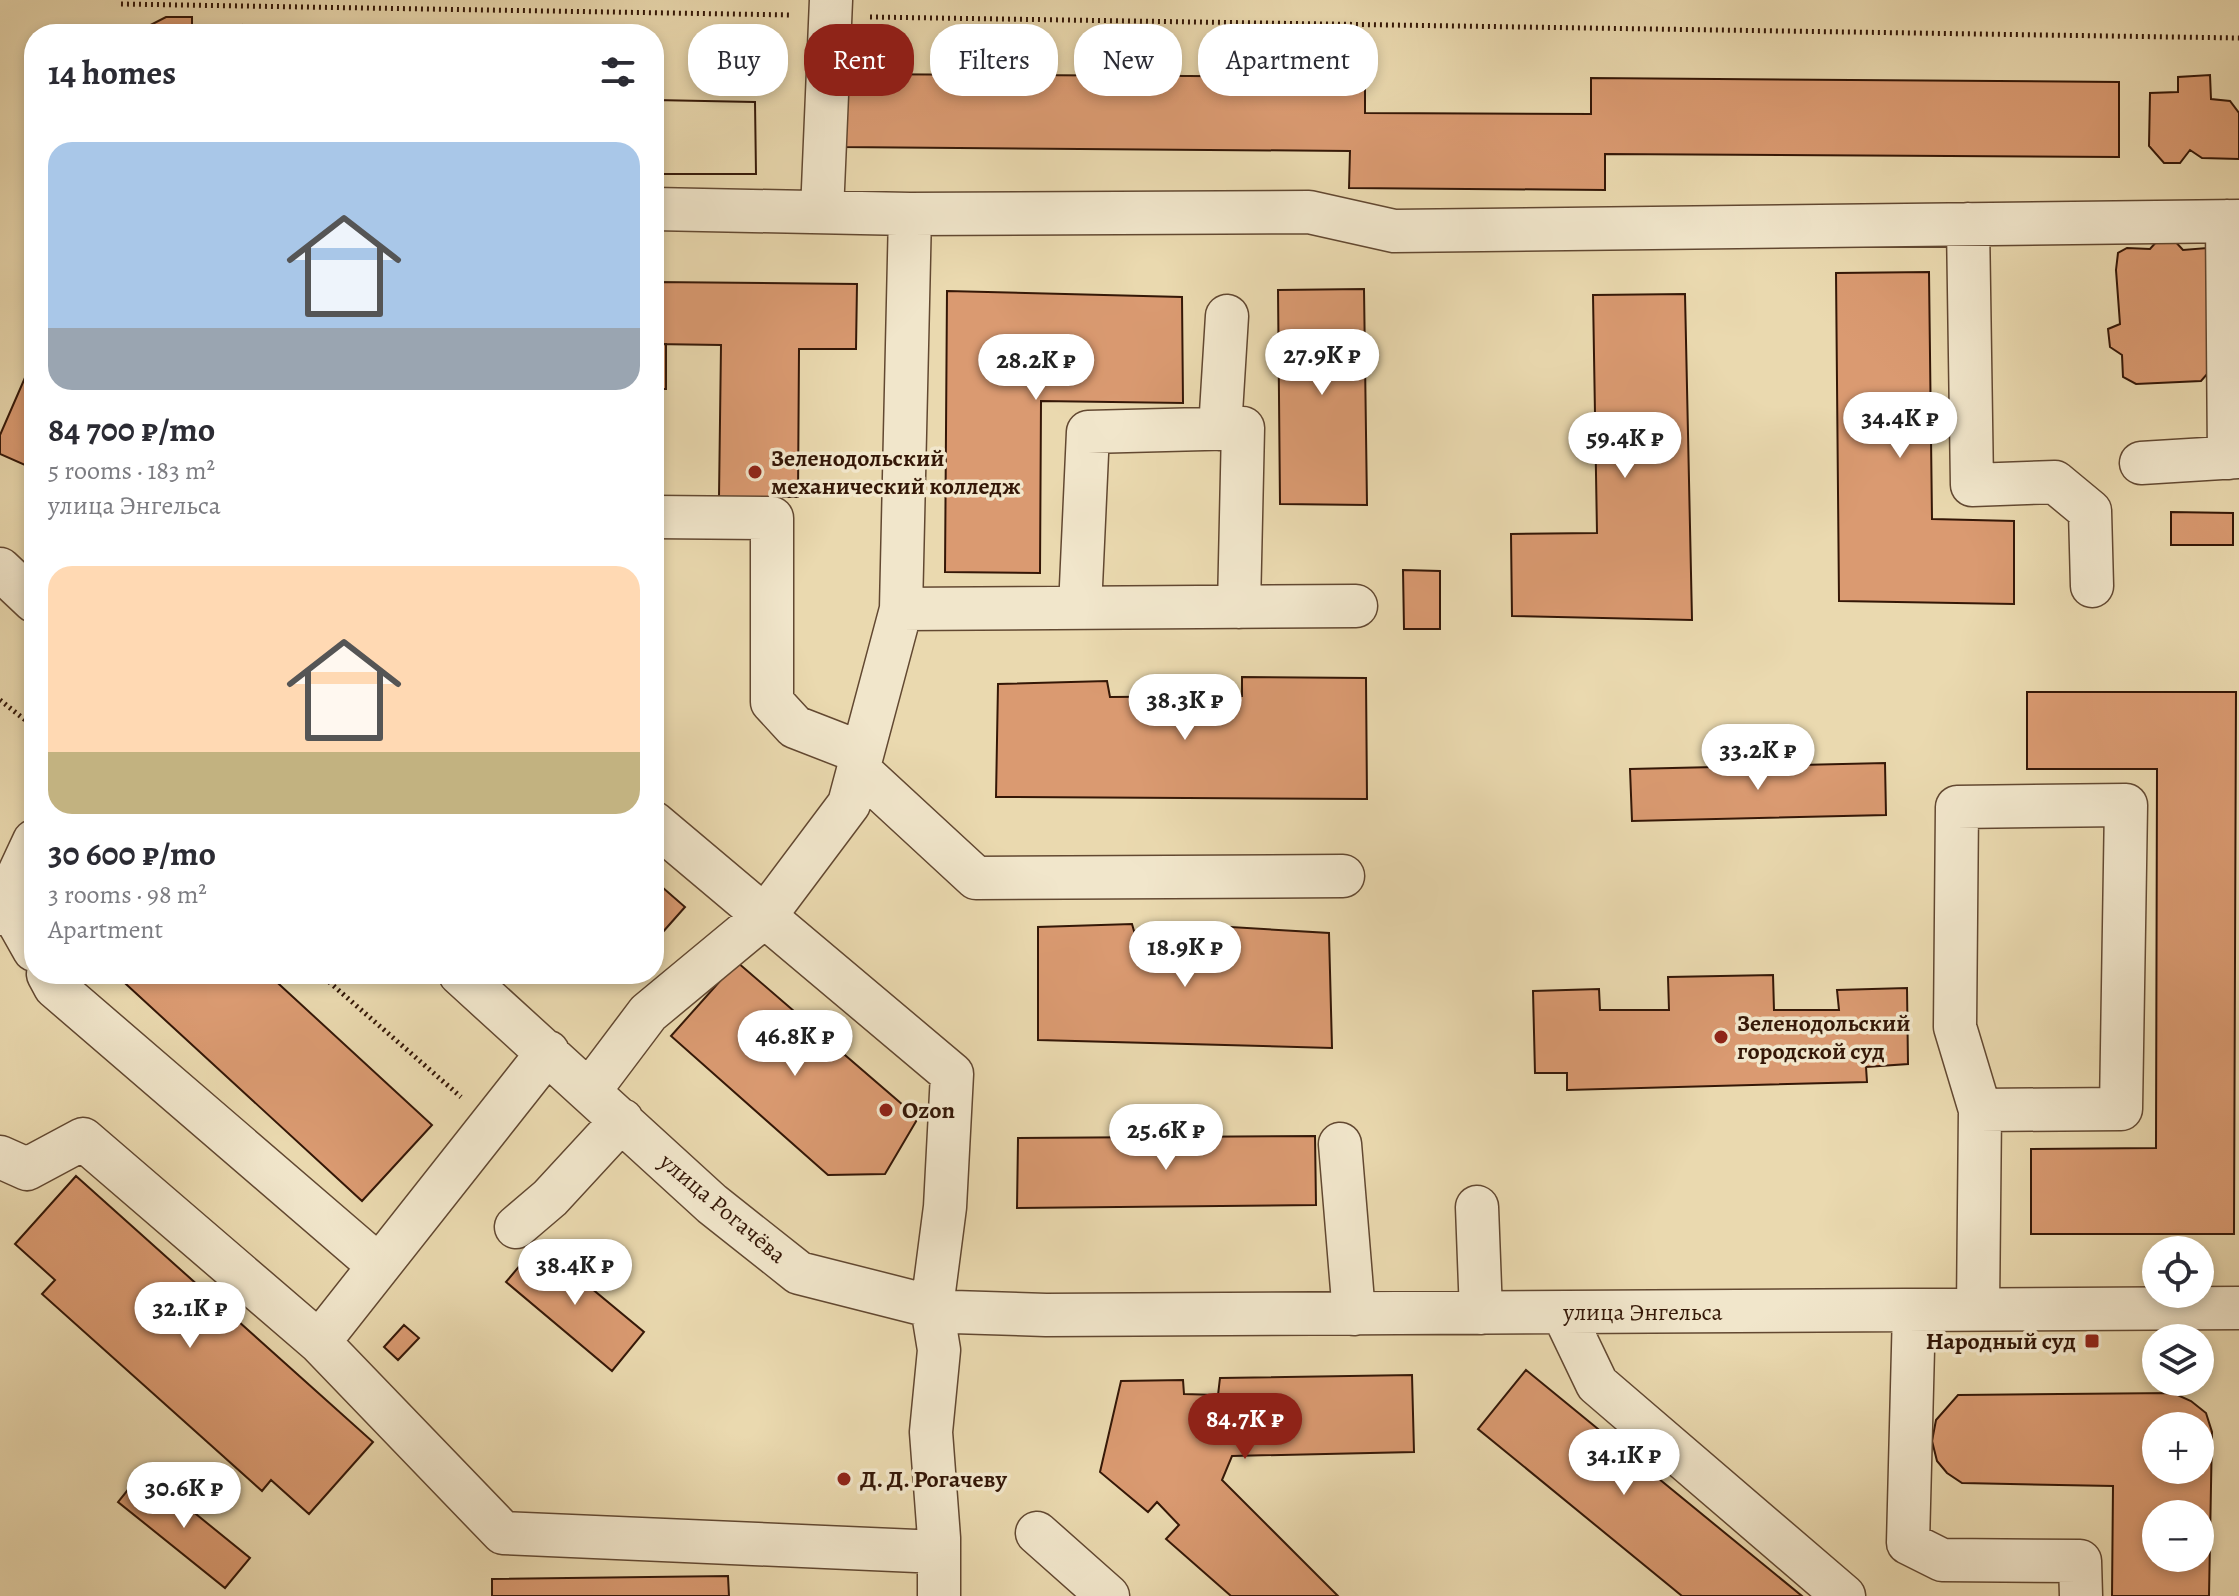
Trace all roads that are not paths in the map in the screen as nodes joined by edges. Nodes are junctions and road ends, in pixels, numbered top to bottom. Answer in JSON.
{"nodes":[{"id":1,"x":831,"y":8,"type":"edge"},
{"id":2,"x":664,"y":209,"type":"edge"},
{"id":3,"x":822,"y":212,"type":"junction"},
{"id":4,"x":910,"y":214,"type":"junction"},
{"id":5,"x":2233,"y":221,"type":"edge"},
{"id":6,"x":1968,"y":224,"type":"junction"},
{"id":7,"x":1227,"y":316,"type":"dead end"},
{"id":8,"x":1220,"y":429,"type":"junction"},
{"id":9,"x":2234,"y":457,"type":"edge"},
{"id":10,"x":2141,"y":463,"type":"dead end"},
{"id":11,"x":664,"y":517,"type":"edge"},
{"id":12,"x":0,"y":569,"type":"edge"},
{"id":13,"x":2092,"y":586,"type":"dead end"},
{"id":14,"x":24,"y":592,"type":"edge"},
{"id":15,"x":1356,"y":606,"type":"dead end"},
{"id":16,"x":1239,"y":607,"type":"junction"},
{"id":17,"x":1080,"y":608,"type":"junction"},
{"id":18,"x":901,"y":609,"type":"junction"},
{"id":19,"x":860,"y":761,"type":"junction"},
{"id":20,"x":664,"y":831,"type":"edge"},
{"id":21,"x":24,"y":863,"type":"edge"},
{"id":22,"x":1343,"y":876,"type":"dead end"},
{"id":23,"x":3,"y":908,"type":"edge"},
{"id":24,"x":765,"y":916,"type":"junction"},
{"id":25,"x":24,"y":936,"type":"edge"},
{"id":26,"x":53,"y":984,"type":"edge"},
{"id":27,"x":471,"y":984,"type":"edge"},
{"id":28,"x":548,"y":1052,"type":"junction"},
{"id":29,"x":590,"y":1090,"type":"junction"},
{"id":30,"x":1980,"y":1110,"type":"junction"},
{"id":31,"x":622,"y":1120,"type":"junction"},
{"id":32,"x":1340,"y":1144,"type":"dead end"},
{"id":33,"x":0,"y":1157,"type":"edge"},
{"id":34,"x":1477,"y":1207,"type":"dead end"},
{"id":35,"x":516,"y":1227,"type":"dead end"},
{"id":36,"x":379,"y":1266,"type":"junction"},
{"id":37,"x":932,"y":1307,"type":"junction"},
{"id":38,"x":2239,"y":1308,"type":"edge"},
{"id":39,"x":1978,"y":1309,"type":"junction"},
{"id":40,"x":1914,"y":1310,"type":"junction"},
{"id":41,"x":1481,"y":1313,"type":"junction"},
{"id":42,"x":1563,"y":1313,"type":"junction"},
{"id":43,"x":1354,"y":1314,"type":"junction"},
{"id":44,"x":1046,"y":1315,"type":"joint"},
{"id":45,"x":319,"y":1342,"type":"junction"},
{"id":46,"x":1037,"y":1533,"type":"dead end"},
{"id":47,"x":939,"y":1552,"type":"junction"},
{"id":48,"x":939,"y":1596,"type":"edge"},
{"id":49,"x":1108,"y":1596,"type":"edge"},
{"id":50,"x":1844,"y":1596,"type":"edge"},
{"id":51,"x":2081,"y":1596,"type":"edge"}],
"edges":[{"from":1,"to":3,"type":"street"},
{"from":2,"to":3,"type":"street"},
{"from":3,"to":4,"type":"street"},
{"from":4,"to":6,"type":"street"},
{"from":4,"to":18,"type":"street"},
{"from":5,"to":6,"type":"street"},
{"from":5,"to":9,"type":"street"},
{"from":6,"to":13,"type":"street"},
{"from":7,"to":8,"type":"street"},
{"from":8,"to":16,"type":"street"},
{"from":8,"to":17,"type":"street"},
{"from":9,"to":10,"type":"street"},
{"from":11,"to":19,"type":"street"},
{"from":12,"to":14,"type":"street"},
{"from":15,"to":16,"type":"street"},
{"from":16,"to":17,"type":"street"},
{"from":17,"to":18,"type":"street"},
{"from":18,"to":19,"type":"street"},
{"from":19,"to":22,"type":"street"},
{"from":19,"to":24,"type":"street"},
{"from":20,"to":24,"type":"street"},
{"from":21,"to":23,"type":"street"},
{"from":23,"to":25,"type":"street"},
{"from":24,"to":29,"type":"street"},
{"from":24,"to":37,"type":"street"},
{"from":26,"to":36,"type":"street"},
{"from":27,"to":28,"type":"street","name":"улица Рогачёва"},
{"from":28,"to":29,"type":"street","name":"улица Рогачёва"},
{"from":28,"to":36,"type":"street"},
{"from":29,"to":31,"type":"street","name":"улица Рогачёва"},
{"from":30,"to":30,"type":"street"},
{"from":30,"to":39,"type":"street"},
{"from":31,"to":35,"type":"street"},
{"from":31,"to":37,"type":"street","name":"улица Рогачёва"},
{"from":32,"to":43,"type":"street"},
{"from":33,"to":45,"type":"street"},
{"from":34,"to":41,"type":"street"},
{"from":36,"to":45,"type":"street"},
{"from":37,"to":44,"type":"street","name":"улица Рогачёва"},
{"from":37,"to":47,"type":"street"},
{"from":38,"to":39,"type":"street","name":"улица Энгельса"},
{"from":39,"to":40,"type":"street","name":"улица Энгельса"},
{"from":40,"to":42,"type":"street","name":"улица Энгельса"},
{"from":40,"to":51,"type":"street"},
{"from":41,"to":42,"type":"street","name":"улица Энгельса"},
{"from":41,"to":43,"type":"street","name":"улица Энгельса"},
{"from":42,"to":50,"type":"street"},
{"from":43,"to":44,"type":"street","name":"улица Энгельса"},
{"from":45,"to":47,"type":"street"},
{"from":46,"to":49,"type":"street"},
{"from":47,"to":48,"type":"street"}]}
